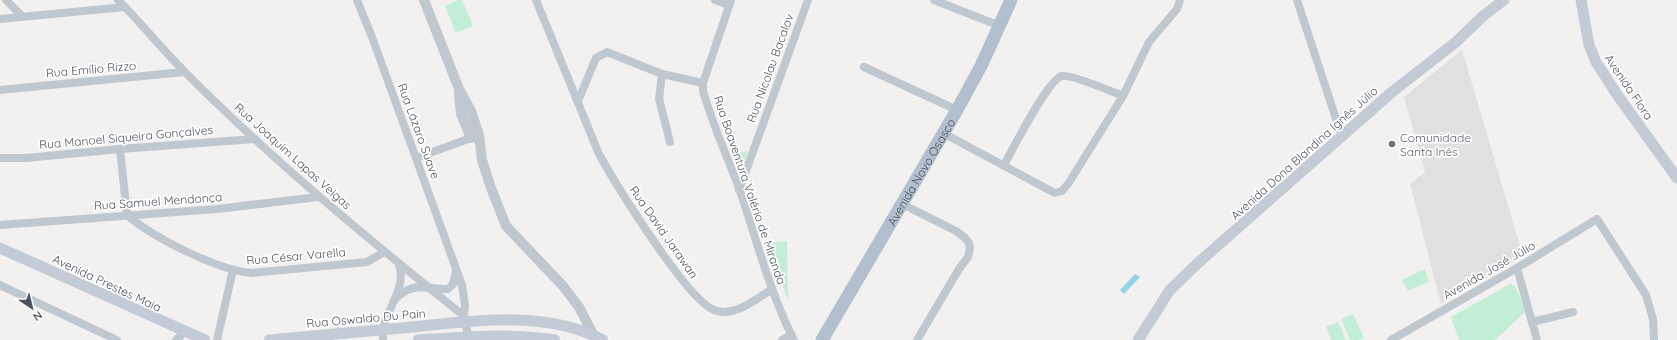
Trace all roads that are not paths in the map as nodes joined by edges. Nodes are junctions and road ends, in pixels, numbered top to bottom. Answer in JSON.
{"nodes":[{"id":1,"x":6,"y":0,"type":"edge"},
{"id":2,"x":118,"y":0,"type":"edge"},
{"id":3,"x":357,"y":0,"type":"edge"},
{"id":4,"x":424,"y":0,"type":"edge"},
{"id":5,"x":536,"y":0,"type":"edge"},
{"id":6,"x":715,"y":0,"type":"edge"},
{"id":7,"x":808,"y":0,"type":"edge"},
{"id":8,"x":934,"y":0,"type":"edge"},
{"id":9,"x":1011,"y":0,"type":"edge"},
{"id":10,"x":1180,"y":0,"type":"edge"},
{"id":11,"x":1297,"y":0,"type":"edge"},
{"id":12,"x":1504,"y":0,"type":"edge"},
{"id":13,"x":1581,"y":0,"type":"edge"},
{"id":14,"x":730,"y":2,"type":"edge"},
{"id":15,"x":949,"y":2,"type":"edge"},
{"id":16,"x":125,"y":7,"type":"junction"},
{"id":17,"x":22,"y":16,"type":"junction"},
{"id":18,"x":0,"y":19,"type":"edge"},
{"id":19,"x":1000,"y":26,"type":"junction"},
{"id":20,"x":864,"y":67,"type":"dead end"},
{"id":21,"x":184,"y":72,"type":"junction"},
{"id":22,"x":662,"y":74,"type":"junction"},
{"id":23,"x":703,"y":83,"type":"junction"},
{"id":24,"x":0,"y":90,"type":"edge"},
{"id":25,"x":1123,"y":96,"type":"junction"},
{"id":26,"x":578,"y":101,"type":"junction"},
{"id":27,"x":957,"y":110,"type":"junction"},
{"id":28,"x":943,"y":133,"type":"junction"},
{"id":29,"x":475,"y":137,"type":"junction"},
{"id":30,"x":1342,"y":137,"type":"junction"},
{"id":31,"x":254,"y":138,"type":"junction"},
{"id":32,"x":670,"y":142,"type":"dead end"},
{"id":33,"x":120,"y":148,"type":"junction"},
{"id":34,"x":0,"y":158,"type":"edge"},
{"id":35,"x":416,"y":158,"type":"junction"},
{"id":36,"x":1004,"y":165,"type":"junction"},
{"id":37,"x":1677,"y":178,"type":"edge"},
{"id":38,"x":739,"y":190,"type":"junction"},
{"id":39,"x":318,"y":197,"type":"junction"},
{"id":40,"x":902,"y":204,"type":"junction"},
{"id":41,"x":127,"y":215,"type":"junction"},
{"id":42,"x":0,"y":225,"type":"edge"},
{"id":43,"x":0,"y":248,"type":"edge"},
{"id":44,"x":384,"y":252,"type":"junction"},
{"id":45,"x":399,"y":264,"type":"junction"},
{"id":46,"x":1517,"y":268,"type":"junction"},
{"id":47,"x":233,"y":270,"type":"junction"},
{"id":48,"x":456,"y":270,"type":"junction"},
{"id":49,"x":0,"y":285,"type":"edge"},
{"id":50,"x":427,"y":286,"type":"junction"},
{"id":51,"x":772,"y":290,"type":"junction"},
{"id":52,"x":395,"y":298,"type":"junction"},
{"id":53,"x":1574,"y":312,"type":"dead end"},
{"id":54,"x":465,"y":319,"type":"junction"},
{"id":55,"x":1532,"y":322,"type":"junction"},
{"id":56,"x":185,"y":332,"type":"junction"},
{"id":57,"x":592,"y":334,"type":"junction"},
{"id":58,"x":382,"y":335,"type":"edge"},
{"id":59,"x":792,"y":337,"type":"edge"},
{"id":60,"x":469,"y":338,"type":"edge"},
{"id":61,"x":117,"y":340,"type":"edge"},
{"id":62,"x":176,"y":340,"type":"edge"},
{"id":63,"x":205,"y":340,"type":"edge"},
{"id":64,"x":217,"y":340,"type":"edge"},
{"id":65,"x":269,"y":340,"type":"edge"},
{"id":66,"x":418,"y":340,"type":"edge"},
{"id":67,"x":555,"y":340,"type":"edge"},
{"id":68,"x":603,"y":340,"type":"edge"},
{"id":69,"x":782,"y":340,"type":"edge"},
{"id":70,"x":822,"y":340,"type":"edge"},
{"id":71,"x":917,"y":340,"type":"edge"},
{"id":72,"x":1138,"y":340,"type":"edge"},
{"id":73,"x":1391,"y":340,"type":"edge"},
{"id":74,"x":1537,"y":340,"type":"edge"},
{"id":75,"x":1654,"y":340,"type":"edge"}],
"edges":[{"from":1,"to":17,"type":"street"},
{"from":2,"to":16,"type":"street","name":"Rua Joaquim Lapas Veigas"},
{"from":3,"to":35,"type":"street","name":"Rua Lázaro Suave"},
{"from":4,"to":29,"type":"street"},
{"from":5,"to":26,"type":"street","name":"Rua David Jarawan"},
{"from":6,"to":14,"type":"street"},
{"from":7,"to":38,"type":"street","name":"Rua Nicolau Bacalov"},
{"from":8,"to":15,"type":"street"},
{"from":9,"to":19,"type":"main road","name":"Avenida Novo Osasco"},
{"from":10,"to":25,"type":"street"},
{"from":11,"to":30,"type":"street"},
{"from":12,"to":30,"type":"main road","name":"Avenida Dona Blandina Ignês Júlio"},
{"from":13,"to":37,"type":"main road","name":"Avenida Flora"},
{"from":14,"to":23,"type":"street","name":"Rua Boaventura Valério de Miranda"},
{"from":15,"to":19,"type":"street"},
{"from":16,"to":17,"type":"street"},
{"from":16,"to":21,"type":"street","name":"Rua Joaquim Lapas Veigas"},
{"from":17,"to":18,"type":"street"},
{"from":19,"to":27,"type":"main road","name":"Avenida Novo Osasco"},
{"from":20,"to":27,"type":"street"},
{"from":21,"to":24,"type":"street","name":"Rua Emílio Rizzo"},
{"from":21,"to":31,"type":"street","name":"Rua Joaquim Lapas Veigas"},
{"from":22,"to":23,"type":"street"},
{"from":22,"to":26,"type":"street"},
{"from":22,"to":32,"type":"street"},
{"from":23,"to":38,"type":"street","name":"Rua Boaventura Valério de Miranda"},
{"from":25,"to":36,"type":"street"},
{"from":25,"to":36,"type":"street"},
{"from":26,"to":51,"type":"street","name":"Rua David Jarawan"},
{"from":27,"to":28,"type":"main road","name":"Avenida Novo Osasco"},
{"from":28,"to":36,"type":"street"},
{"from":28,"to":40,"type":"main road","name":"Avenida Novo Osasco"},
{"from":29,"to":35,"type":"street"},
{"from":29,"to":57,"type":"street"},
{"from":30,"to":72,"type":"main road","name":"Avenida Dona Blandina Ignês Júlio"},
{"from":31,"to":33,"type":"street","name":"Rua Manoel Siqueira Gonçalves"},
{"from":31,"to":39,"type":"street","name":"Rua Joaquim Lapas Veigas"},
{"from":33,"to":34,"type":"street","name":"Rua Manoel Siqueira Gonçalves"},
{"from":33,"to":41,"type":"street"},
{"from":35,"to":48,"type":"street","name":"Rua Lázaro Suave"},
{"from":38,"to":51,"type":"street","name":"Rua Boaventura Valério de Miranda"},
{"from":39,"to":41,"type":"street","name":"Rua Samuel Mendonça"},
{"from":39,"to":44,"type":"street","name":"Rua Joaquim Lapas Veigas"},
{"from":40,"to":70,"type":"main road","name":"Avenida Novo Osasco"},
{"from":40,"to":71,"type":"street"},
{"from":41,"to":42,"type":"street","name":"Rua Samuel Mendonça"},
{"from":41,"to":47,"type":"street","name":"Rua César Varella"},
{"from":43,"to":56,"type":"main road","name":"Avenida Prestes Maia"},
{"from":44,"to":45,"type":"street","name":"Rua Joaquim Lapas Veigas"},
{"from":44,"to":47,"type":"street","name":"Rua César Varella"},
{"from":45,"to":50,"type":"street","name":"Rua Joaquim Lapas Veigas"},
{"from":45,"to":52,"type":"street"},
{"from":46,"to":55,"type":"street"},
{"from":46,"to":73,"type":"street","name":"Avenida José Júlio"},
{"from":46,"to":75,"type":"street","name":"Avenida José Júlio"},
{"from":47,"to":64,"type":"street"},
{"from":48,"to":50,"type":"street"},
{"from":48,"to":54,"type":"street","name":"Rua Lázaro Suave"},
{"from":49,"to":61,"type":"street"},
{"from":50,"to":52,"type":"street"},
{"from":50,"to":54,"type":"street","name":"Rua Joaquim Lapas Veigas"},
{"from":51,"to":59,"type":"street","name":"Rua Boaventura Valério de Miranda"},
{"from":52,"to":58,"type":"street"},
{"from":53,"to":55,"type":"street"},
{"from":54,"to":57,"type":"main road","name":"Rua Oswaldo Du Pain"},
{"from":54,"to":58,"type":"main road","name":"Rua Oswaldo Du Pain"},
{"from":54,"to":60,"type":"street","name":"Rua Lázaro Suave"},
{"from":55,"to":74,"type":"street"},
{"from":56,"to":62,"type":"street"},
{"from":56,"to":63,"type":"main road","name":"Avenida Prestes Maia"},
{"from":57,"to":68,"type":"main road","name":"Rua Oswaldo Du Pain"},
{"from":58,"to":65,"type":"main road","name":"Rua Oswaldo Du Pain"},
{"from":59,"to":69,"type":"street"},
{"from":60,"to":66,"type":"main road"},
{"from":60,"to":67,"type":"main road"}]}
